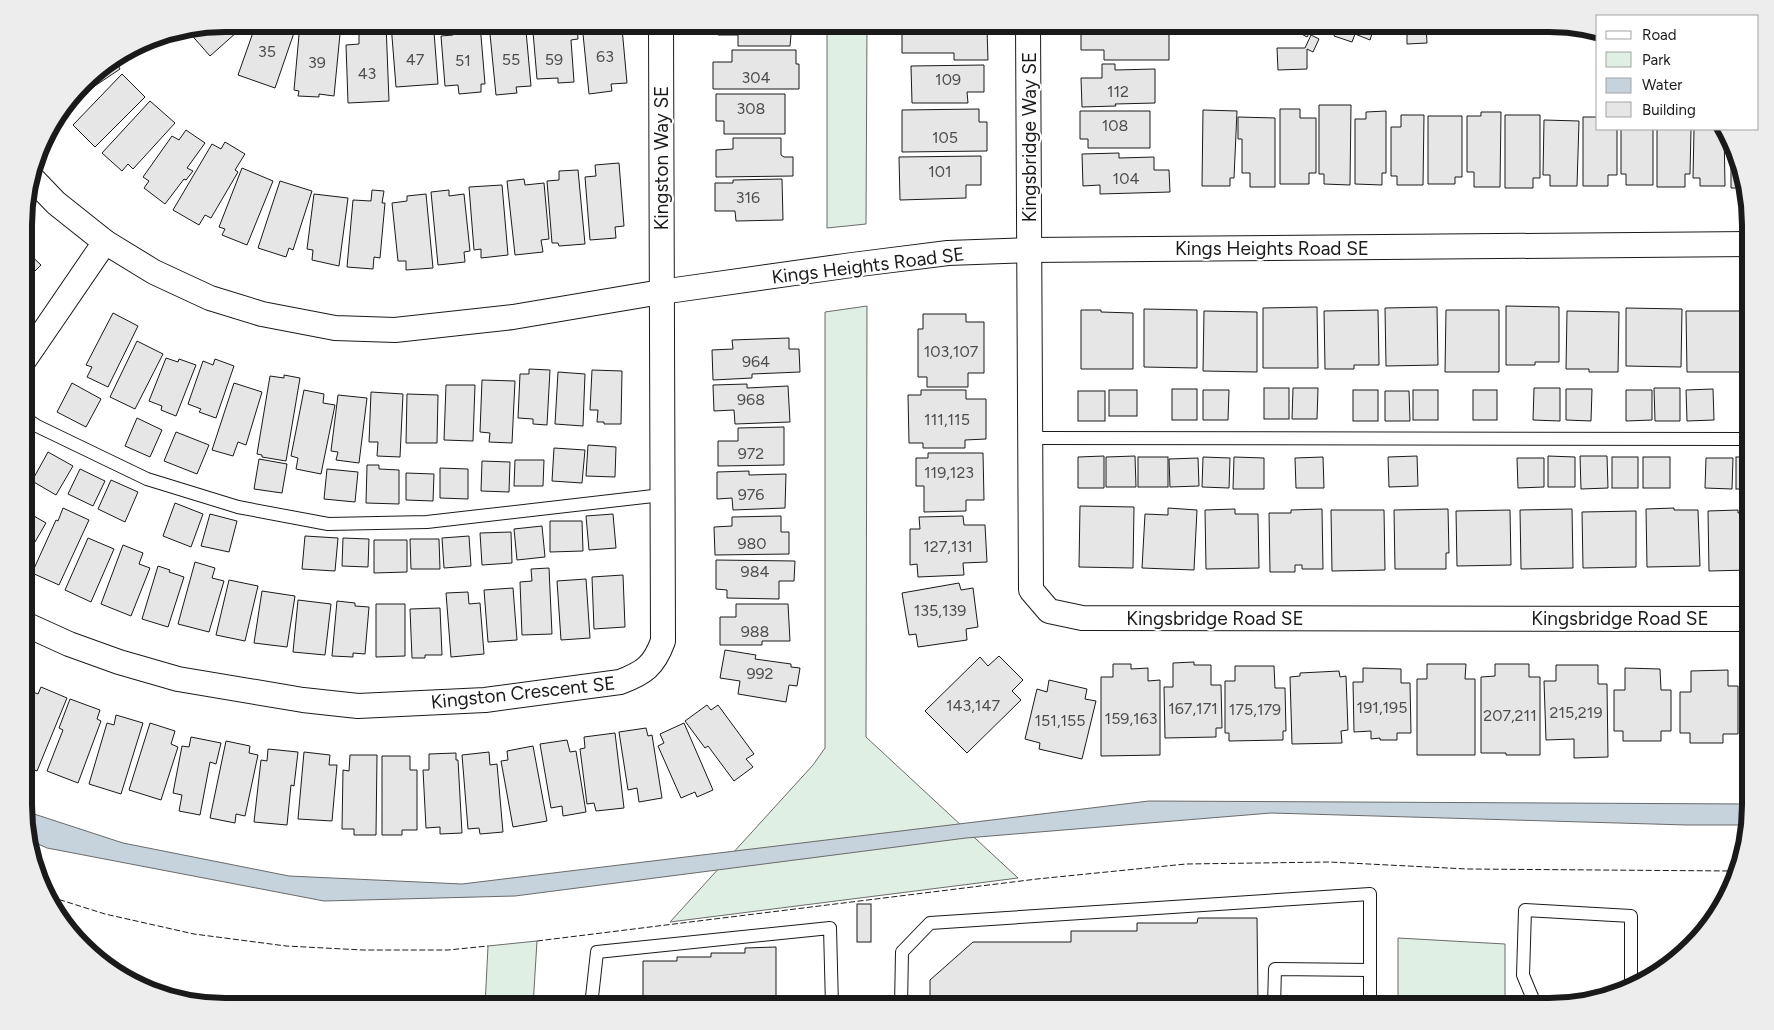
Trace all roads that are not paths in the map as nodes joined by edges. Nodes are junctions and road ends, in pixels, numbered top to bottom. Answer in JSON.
{"nodes":[{"id":1,"x":661,"y":32,"type":"edge"},
{"id":2,"x":1028,"y":32,"type":"edge"},
{"id":3,"x":37,"y":183,"type":"edge"},
{"id":4,"x":105,"y":242,"type":"junction"},
{"id":5,"x":1742,"y":244,"type":"edge"},
{"id":6,"x":1030,"y":250,"type":"junction"},
{"id":7,"x":661,"y":292,"type":"junction"},
{"id":8,"x":32,"y":350,"type":"edge"},
{"id":9,"x":32,"y":422,"type":"edge"},
{"id":10,"x":1031,"y":438,"type":"junction"},
{"id":11,"x":1742,"y":439,"type":"edge"},
{"id":12,"x":662,"y":496,"type":"junction"},
{"id":13,"x":1742,"y":619,"type":"edge"},
{"id":14,"x":32,"y":627,"type":"edge"},
{"id":15,"x":1370,"y":970,"type":"junction"},
{"id":16,"x":1631,"y":979,"type":"edge"},
{"id":17,"x":592,"y":998,"type":"edge"},
{"id":18,"x":832,"y":998,"type":"edge"},
{"id":19,"x":901,"y":998,"type":"edge"},
{"id":20,"x":1274,"y":998,"type":"edge"},
{"id":21,"x":1370,"y":998,"type":"edge"},
{"id":22,"x":1533,"y":998,"type":"edge"}],
"edges":[{"from":1,"to":7,"type":"street","name":"Kingston Way SE"},
{"from":2,"to":6,"type":"street","name":"Kingsbridge Way SE"},
{"from":3,"to":4,"type":"street","name":"Kings Heights Road SE"},
{"from":4,"to":7,"type":"street","name":"Kings Heights Road SE"},
{"from":4,"to":8,"type":"street"},
{"from":5,"to":6,"type":"street","name":"Kings Heights Road SE"},
{"from":6,"to":7,"type":"street","name":"Kings Heights Road SE"},
{"from":6,"to":10,"type":"street","name":"Kingsbridge Road SE"},
{"from":7,"to":12,"type":"street","name":"Kingston Crescent SE"},
{"from":9,"to":12,"type":"lane"},
{"from":10,"to":11,"type":"lane"},
{"from":10,"to":13,"type":"street","name":"Kingsbridge Road SE"},
{"from":12,"to":14,"type":"street","name":"Kingston Crescent SE"},
{"from":15,"to":19,"type":"lane"},
{"from":15,"to":20,"type":"lane"},
{"from":15,"to":21,"type":"lane"},
{"from":16,"to":22,"type":"lane"},
{"from":17,"to":18,"type":"lane"}]}
